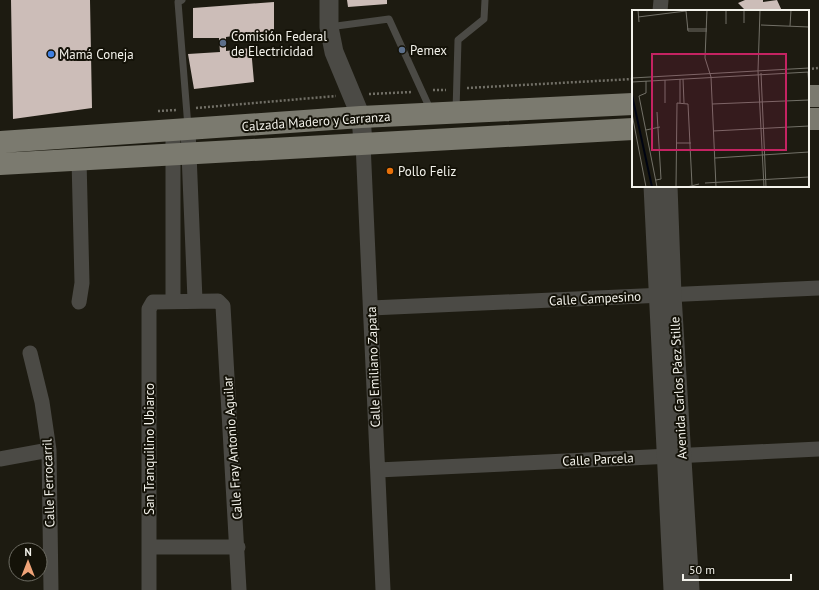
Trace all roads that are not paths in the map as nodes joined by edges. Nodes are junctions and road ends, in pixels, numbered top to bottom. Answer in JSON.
{"nodes":[{"id":1,"x":182,"y":0,"type":"edge"},
{"id":2,"x":329,"y":0,"type":"edge"},
{"id":3,"x":485,"y":0,"type":"edge"},
{"id":4,"x":661,"y":0,"type":"edge"},
{"id":5,"x":660,"y":10,"type":"edge"},
{"id":6,"x":329,"y":27,"type":"junction"},
{"id":7,"x":632,"y":104,"type":"edge"},
{"id":8,"x":456,"y":113,"type":"junction"},
{"id":9,"x":433,"y":114,"type":"junction"},
{"id":10,"x":361,"y":117,"type":"junction"},
{"id":11,"x":182,"y":123,"type":"junction"},
{"id":12,"x":632,"y":129,"type":"edge"},
{"id":13,"x":42,"y":139,"type":"junction"},
{"id":14,"x":0,"y":142,"type":"edge"},
{"id":15,"x":363,"y":143,"type":"junction"},
{"id":16,"x":181,"y":154,"type":"junction"},
{"id":17,"x":79,"y":160,"type":"junction"},
{"id":18,"x":43,"y":162,"type":"junction"},
{"id":19,"x":0,"y":164,"type":"edge"},
{"id":20,"x":653,"y":187,"type":"edge"},
{"id":21,"x":668,"y":187,"type":"edge"},
{"id":22,"x":819,"y":288,"type":"edge"},
{"id":23,"x":666,"y":295,"type":"junction"},
{"id":24,"x":173,"y":300,"type":"junction"},
{"id":25,"x":195,"y":300,"type":"junction"},
{"id":26,"x":79,"y":302,"type":"dead end"},
{"id":27,"x":371,"y":308,"type":"junction"},
{"id":28,"x":30,"y":353,"type":"dead end"},
{"id":29,"x":819,"y":449,"type":"edge"},
{"id":30,"x":49,"y":450,"type":"junction"},
{"id":31,"x":674,"y":456,"type":"junction"},
{"id":32,"x":0,"y":460,"type":"edge"},
{"id":33,"x":378,"y":470,"type":"junction"},
{"id":34,"x":148,"y":547,"type":"junction"},
{"id":35,"x":238,"y":547,"type":"junction"},
{"id":36,"x":51,"y":590,"type":"edge"},
{"id":37,"x":149,"y":590,"type":"edge"},
{"id":38,"x":239,"y":590,"type":"edge"},
{"id":39,"x":383,"y":590,"type":"edge"},
{"id":40,"x":673,"y":590,"type":"edge"},
{"id":41,"x":690,"y":590,"type":"edge"}],
"edges":[{"from":1,"to":11,"type":"lane"},
{"from":2,"to":6,"type":"street"},
{"from":3,"to":8,"type":"lane"},
{"from":4,"to":5,"type":"street"},
{"from":6,"to":9,"type":"lane"},
{"from":6,"to":10,"type":"street"},
{"from":7,"to":8,"type":"main road","name":"Calzada Madero y Carranza"},
{"from":8,"to":9,"type":"main road","name":"Calzada Madero y Carranza"},
{"from":9,"to":10,"type":"main road","name":"Calzada Madero y Carranza"},
{"from":10,"to":11,"type":"main road","name":"Calzada Madero y Carranza"},
{"from":10,"to":15,"type":"street"},
{"from":11,"to":13,"type":"main road","name":"Calzada Madero y Carranza"},
{"from":11,"to":16,"type":"street"},
{"from":12,"to":15,"type":"main road","name":"Calzada Madero y Carranza"},
{"from":13,"to":14,"type":"main road","name":"Calzada Madero y Carranza"},
{"from":13,"to":18,"type":"main road"},
{"from":15,"to":16,"type":"main road","name":"Calzada Madero y Carranza"},
{"from":15,"to":27,"type":"street","name":"Calle Emiliano Zapata"},
{"from":16,"to":17,"type":"main road","name":"Calzada Madero y Carranza"},
{"from":16,"to":24,"type":"street"},
{"from":16,"to":25,"type":"street"},
{"from":17,"to":18,"type":"main road","name":"Calzada Madero y Carranza"},
{"from":17,"to":26,"type":"street"},
{"from":18,"to":19,"type":"main road","name":"Calzada Madero y Carranza"},
{"from":20,"to":23,"type":"street","name":"Avenida Carlos Páez Stille"},
{"from":21,"to":23,"type":"street","name":"Avenida Carlos Páez Stille"},
{"from":22,"to":23,"type":"street","name":"Calle Campesino"},
{"from":23,"to":27,"type":"street","name":"Calle Campesino"},
{"from":23,"to":31,"type":"street","name":"Avenida Carlos Páez Stille"},
{"from":24,"to":25,"type":"street"},
{"from":24,"to":34,"type":"street","name":"San Tranquilino Ubiarco"},
{"from":25,"to":35,"type":"street","name":"Calle Fray Antonio Aguilar"},
{"from":27,"to":33,"type":"street","name":"Calle Emiliano Zapata"},
{"from":28,"to":30,"type":"street","name":"Calle Ferrocarril"},
{"from":29,"to":31,"type":"street","name":"Calle Parcela"},
{"from":30,"to":32,"type":"street"},
{"from":30,"to":36,"type":"street","name":"Calle Ferrocarril"},
{"from":31,"to":33,"type":"street","name":"Calle Parcela"},
{"from":31,"to":40,"type":"street","name":"Avenida Carlos Páez Stille"},
{"from":31,"to":41,"type":"street","name":"Avenida Carlos Páez Stille"},
{"from":33,"to":39,"type":"street","name":"Calle Emiliano Zapata"},
{"from":34,"to":35,"type":"street"},
{"from":34,"to":37,"type":"street","name":"San Tranquilino Ubiarco"},
{"from":35,"to":38,"type":"street","name":"Calle Fray Antonio Aguilar"}]}
